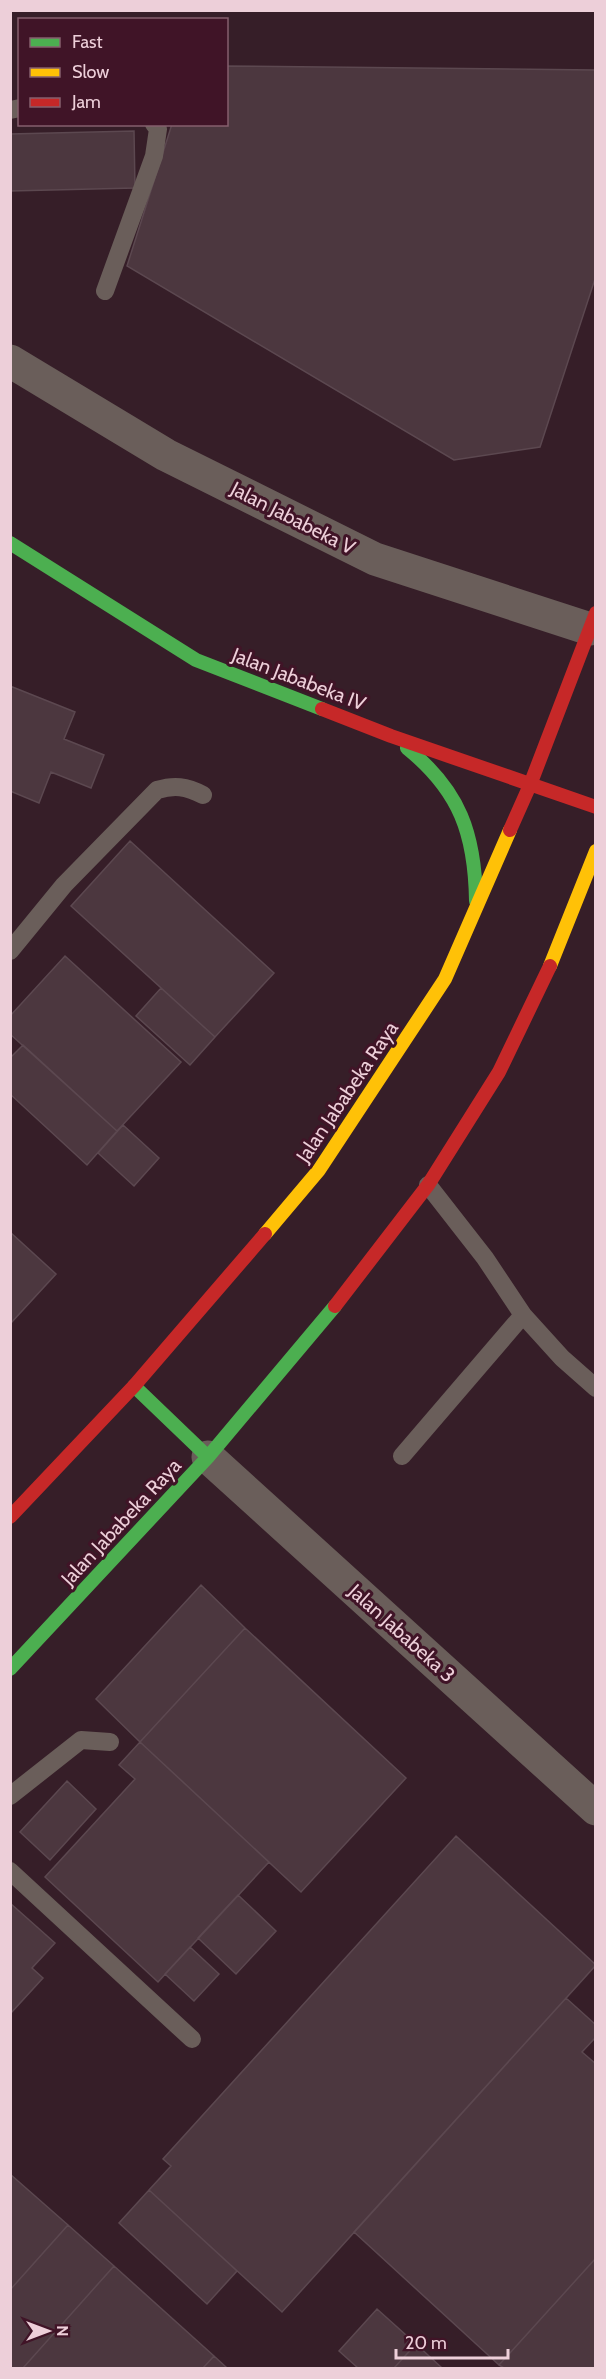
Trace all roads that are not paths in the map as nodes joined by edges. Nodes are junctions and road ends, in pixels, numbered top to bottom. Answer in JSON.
{"nodes":[{"id":1,"x":156,"y":126,"type":"edge"},
{"id":2,"x":105,"y":291,"type":"dead end"},
{"id":3,"x":10,"y":361,"type":"edge"},
{"id":4,"x":10,"y":543,"type":"edge"},
{"id":5,"x":594,"y":624,"type":"edge"},
{"id":6,"x":391,"y":736,"type":"junction"},
{"id":7,"x":530,"y":785,"type":"junction"},
{"id":8,"x":202,"y":795,"type":"dead end"},
{"id":9,"x":596,"y":807,"type":"edge"},
{"id":10,"x":595,"y":855,"type":"edge"},
{"id":11,"x":476,"y":911,"type":"junction"},
{"id":12,"x":10,"y":951,"type":"edge"},
{"id":13,"x":428,"y":1185,"type":"junction"},
{"id":14,"x":523,"y":1316,"type":"junction"},
{"id":15,"x":134,"y":1386,"type":"junction"},
{"id":16,"x":596,"y":1388,"type":"edge"},
{"id":17,"x":402,"y":1456,"type":"dead end"},
{"id":18,"x":208,"y":1457,"type":"junction"},
{"id":19,"x":10,"y":1517,"type":"edge"},
{"id":20,"x":10,"y":1669,"type":"edge"},
{"id":21,"x":111,"y":1742,"type":"dead end"},
{"id":22,"x":10,"y":1796,"type":"edge"},
{"id":23,"x":596,"y":1809,"type":"edge"},
{"id":24,"x":10,"y":1871,"type":"edge"},
{"id":25,"x":192,"y":2039,"type":"dead end"}],
"edges":[{"from":1,"to":2,"type":"lane"},
{"from":3,"to":5,"type":"street","name":"Jalan Jababeka V"},
{"from":4,"to":6,"type":"main road","name":"Jalan Jababeka IV"},
{"from":5,"to":7,"type":"main road","name":"Jalan Jababeka Raya"},
{"from":6,"to":7,"type":"main road","name":"Jalan Jababeka IV"},
{"from":6,"to":11,"type":"main road"},
{"from":7,"to":9,"type":"main road","name":"Jalan Jababeka IV"},
{"from":7,"to":11,"type":"main road","name":"Jalan Jababeka Raya"},
{"from":8,"to":12,"type":"lane"},
{"from":10,"to":13,"type":"main road","name":"Jalan Jababeka Raya"},
{"from":11,"to":15,"type":"main road","name":"Jalan Jababeka Raya"},
{"from":13,"to":14,"type":"lane"},
{"from":13,"to":18,"type":"main road","name":"Jalan Jababeka Raya"},
{"from":14,"to":16,"type":"lane"},
{"from":14,"to":17,"type":"lane"},
{"from":15,"to":18,"type":"main road"},
{"from":15,"to":19,"type":"main road","name":"Jalan Jababeka Raya"},
{"from":18,"to":20,"type":"main road","name":"Jalan Jababeka Raya"},
{"from":18,"to":23,"type":"street","name":"Jalan Jababeka 3"},
{"from":21,"to":22,"type":"lane"},
{"from":24,"to":25,"type":"lane"}]}
